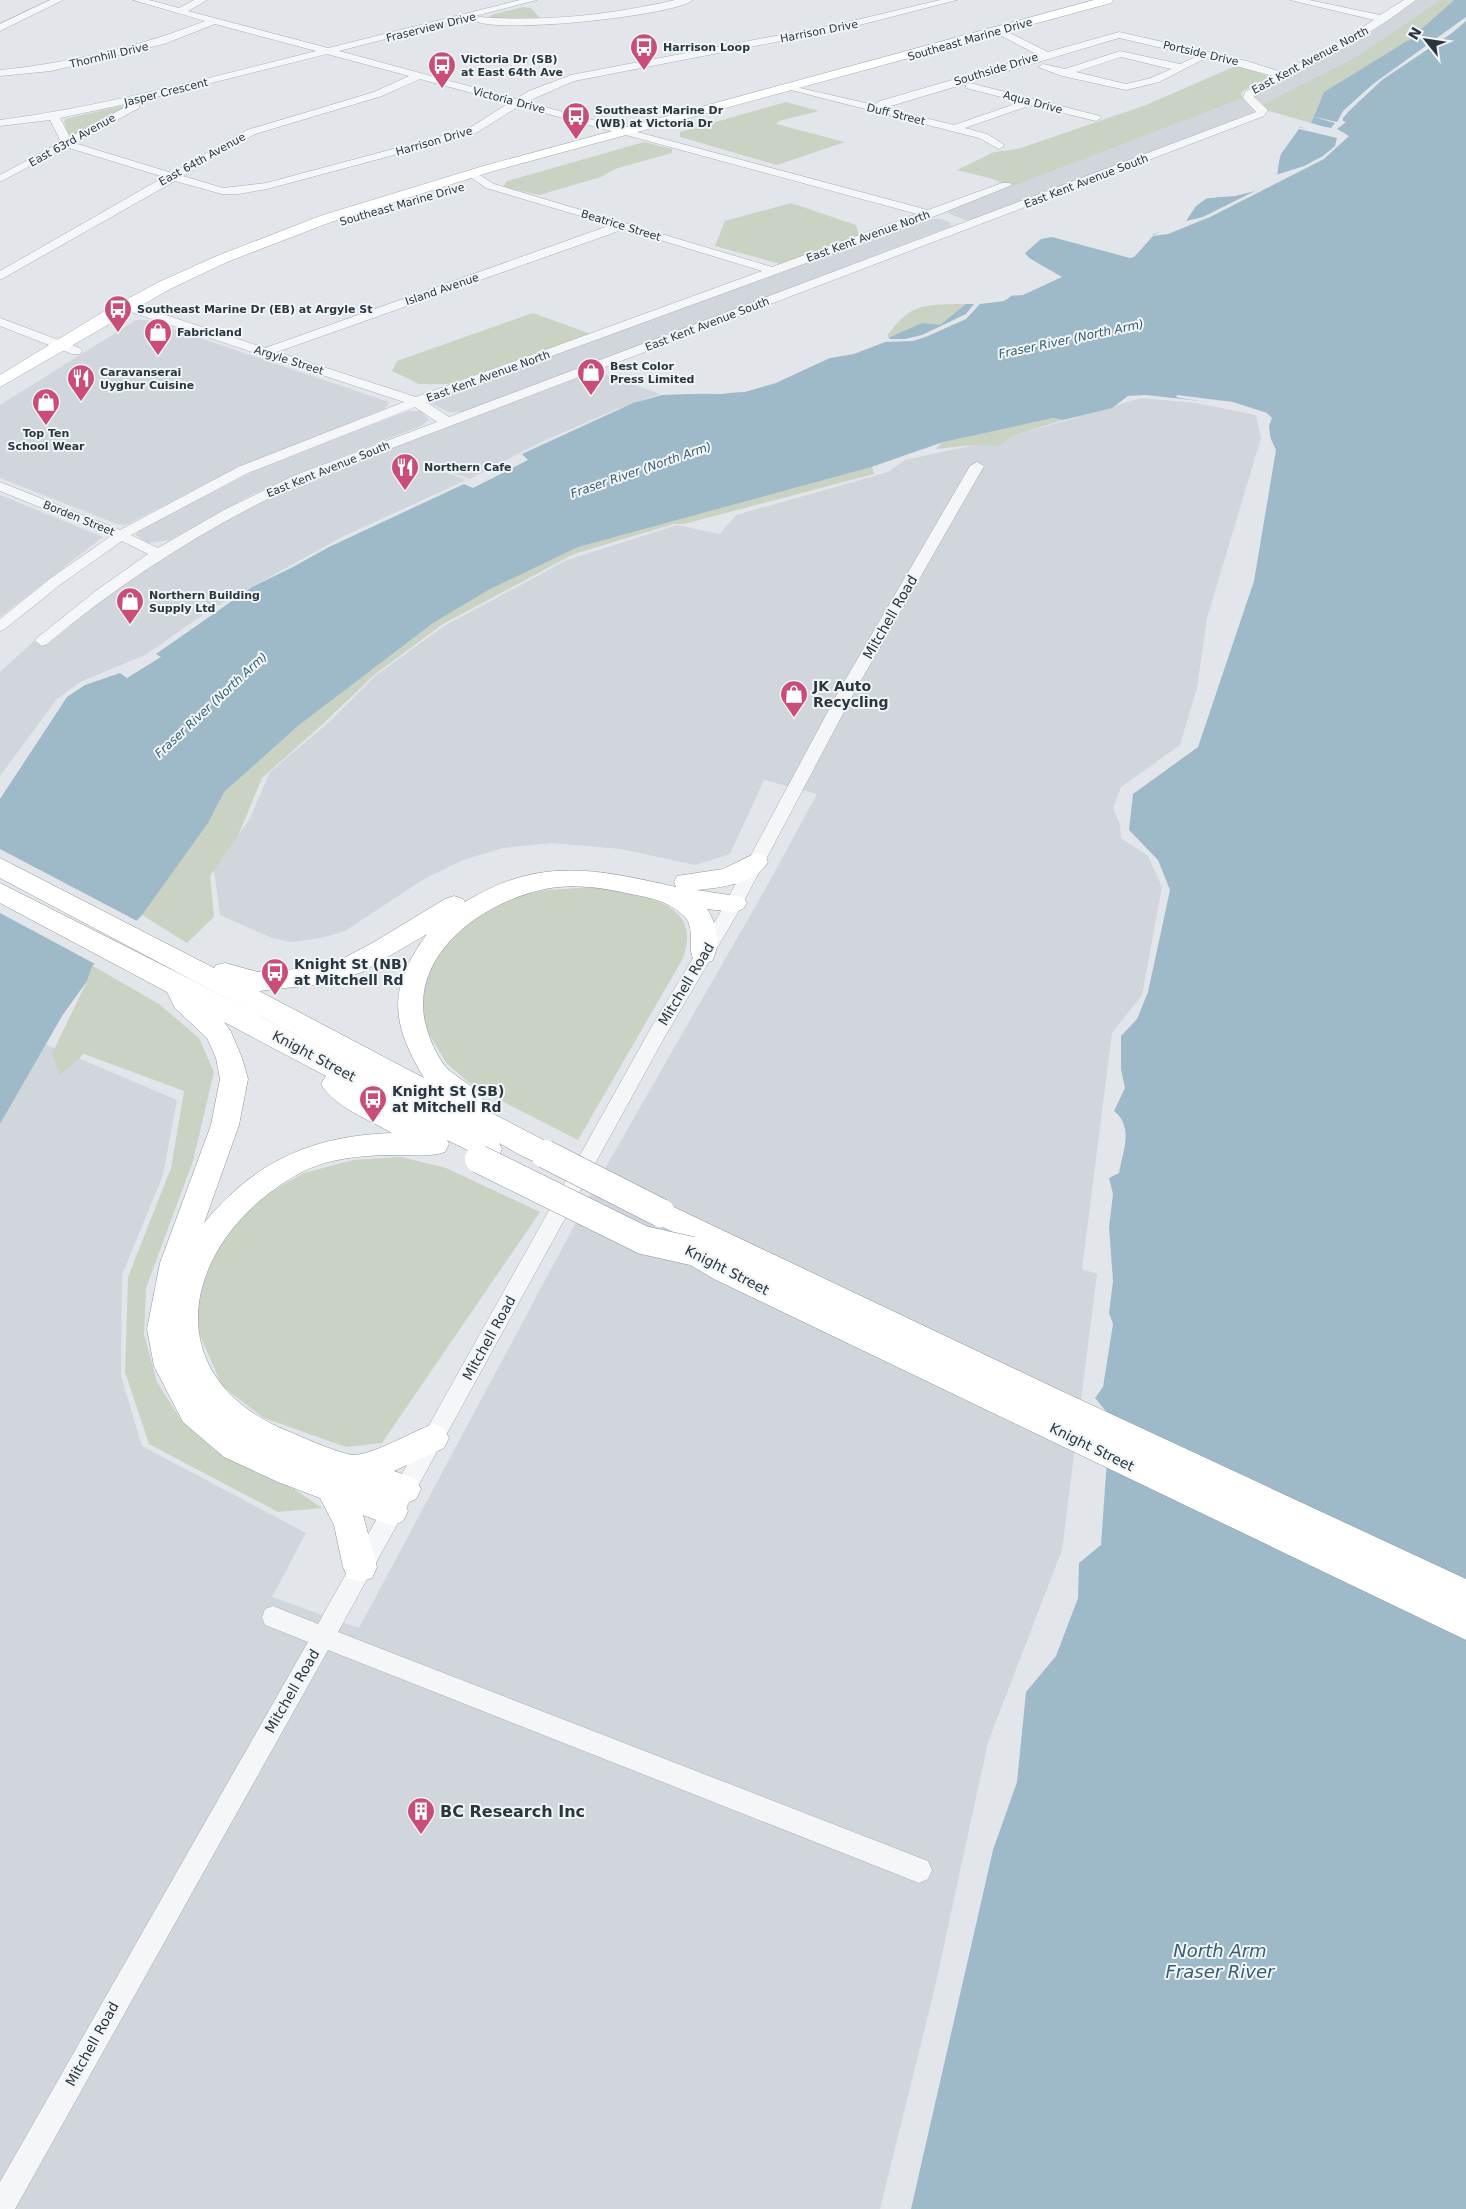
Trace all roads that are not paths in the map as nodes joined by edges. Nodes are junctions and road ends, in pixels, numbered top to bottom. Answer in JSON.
{"nodes":[{"id":1,"x":58,"y":0,"type":"edge"},
{"id":2,"x":138,"y":0,"type":"edge"},
{"id":3,"x":202,"y":0,"type":"edge"},
{"id":4,"x":684,"y":0,"type":"edge"},
{"id":5,"x":952,"y":0,"type":"edge"},
{"id":6,"x":1107,"y":0,"type":"edge"},
{"id":7,"x":1295,"y":0,"type":"edge"},
{"id":8,"x":1411,"y":0,"type":"edge"},
{"id":9,"x":536,"y":5,"type":"edge"},
{"id":10,"x":180,"y":12,"type":"junction"},
{"id":11,"x":465,"y":18,"type":"junction"},
{"id":12,"x":1384,"y":19,"type":"junction"},
{"id":13,"x":214,"y":20,"type":"junction"},
{"id":14,"x":556,"y":21,"type":"junction"},
{"id":15,"x":0,"y":28,"type":"edge"},
{"id":16,"x":1000,"y":31,"type":"junction"},
{"id":17,"x":1119,"y":34,"type":"joint"},
{"id":18,"x":330,"y":52,"type":"junction"},
{"id":19,"x":1204,"y":54,"type":"junction"},
{"id":20,"x":1045,"y":55,"type":"junction"},
{"id":21,"x":1043,"y":67,"type":"dead end"},
{"id":22,"x":1182,"y":68,"type":"junction"},
{"id":23,"x":0,"y":73,"type":"edge"},
{"id":24,"x":1066,"y":74,"type":"junction"},
{"id":25,"x":418,"y":76,"type":"junction"},
{"id":26,"x":1282,"y":76,"type":"junction"},
{"id":27,"x":970,"y":86,"type":"dead end"},
{"id":28,"x":797,"y":88,"type":"junction"},
{"id":29,"x":140,"y":98,"type":"junction"},
{"id":30,"x":516,"y":102,"type":"junction"},
{"id":31,"x":1029,"y":102,"type":"junction"},
{"id":32,"x":876,"y":109,"type":"junction"},
{"id":33,"x":1259,"y":110,"type":"joint"},
{"id":34,"x":54,"y":116,"type":"junction"},
{"id":35,"x":1096,"y":118,"type":"dead end"},
{"id":36,"x":0,"y":123,"type":"edge"},
{"id":37,"x":957,"y":130,"type":"junction"},
{"id":38,"x":625,"y":132,"type":"junction"},
{"id":39,"x":642,"y":136,"type":"junction"},
{"id":40,"x":67,"y":143,"type":"junction"},
{"id":41,"x":999,"y":146,"type":"dead end"},
{"id":42,"x":171,"y":176,"type":"junction"},
{"id":43,"x":477,"y":177,"type":"junction"},
{"id":44,"x":0,"y":180,"type":"edge"},
{"id":45,"x":1006,"y":185,"type":"dead end"},
{"id":46,"x":930,"y":214,"type":"junction"},
{"id":47,"x":619,"y":224,"type":"junction"},
{"id":48,"x":966,"y":226,"type":"junction"},
{"id":49,"x":771,"y":272,"type":"junction"},
{"id":50,"x":0,"y":276,"type":"edge"},
{"id":51,"x":133,"y":308,"type":"junction"},
{"id":52,"x":0,"y":322,"type":"edge"},
{"id":53,"x":60,"y":345,"type":"junction"},
{"id":54,"x":76,"y":351,"type":"junction"},
{"id":55,"x":265,"y":352,"type":"junction"},
{"id":56,"x":0,"y":382,"type":"edge"},
{"id":57,"x":0,"y":399,"type":"edge"},
{"id":58,"x":417,"y":402,"type":"junction"},
{"id":59,"x":447,"y":422,"type":"junction"},
{"id":60,"x":977,"y":466,"type":"dead end"},
{"id":61,"x":0,"y":486,"type":"edge"},
{"id":62,"x":121,"y":535,"type":"junction"},
{"id":63,"x":157,"y":553,"type":"junction"},
{"id":64,"x":0,"y":626,"type":"edge"},
{"id":65,"x":42,"y":641,"type":"dead end"},
{"id":66,"x":756,"y":862,"type":"junction"},
{"id":67,"x":0,"y":867,"type":"edge"},
{"id":68,"x":681,"y":889,"type":"junction"},
{"id":69,"x":0,"y":892,"type":"edge"},
{"id":70,"x":734,"y":903,"type":"junction"},
{"id":71,"x":703,"y":954,"type":"junction"},
{"id":72,"x":179,"y":973,"type":"junction"},
{"id":73,"x":310,"y":1055,"type":"junction"},
{"id":74,"x":496,"y":1141,"type":"junction"},
{"id":75,"x":435,"y":1144,"type":"junction"},
{"id":76,"x":433,"y":1438,"type":"junction"},
{"id":77,"x":342,"y":1478,"type":"junction"},
{"id":78,"x":398,"y":1500,"type":"junction"},
{"id":79,"x":360,"y":1568,"type":"junction"},
{"id":80,"x":1466,"y":1596,"type":"edge"},
{"id":81,"x":273,"y":1617,"type":"dead end"},
{"id":82,"x":1466,"y":1624,"type":"edge"},
{"id":83,"x":322,"y":1637,"type":"junction"},
{"id":84,"x":919,"y":1870,"type":"dead end"},
{"id":85,"x":0,"y":2209,"type":"edge"}],
"edges":[{"from":1,"to":15,"type":"street"},
{"from":2,"to":10,"type":"street","name":"Victoria Drive"},
{"from":3,"to":10,"type":"street"},
{"from":4,"to":14,"type":"street"},
{"from":5,"to":30,"type":"street","name":"Harrison Drive"},
{"from":6,"to":16,"type":"main road","name":"Southeast Marine Drive"},
{"from":7,"to":12,"type":"street"},
{"from":8,"to":12,"type":"street","name":"East Kent Avenue North"},
{"from":9,"to":11,"type":"street","name":"Fraserview Drive"},
{"from":9,"to":14,"type":"street"},
{"from":10,"to":13,"type":"street","name":"Victoria Drive"},
{"from":11,"to":14,"type":"street"},
{"from":11,"to":18,"type":"street","name":"Fraserview Drive"},
{"from":12,"to":26,"type":"street","name":"East Kent Avenue North"},
{"from":13,"to":18,"type":"street","name":"Victoria Drive"},
{"from":13,"to":23,"type":"street","name":"Thornhill Drive"},
{"from":16,"to":20,"type":"street"},
{"from":16,"to":28,"type":"main road","name":"Southeast Marine Drive"},
{"from":17,"to":19,"type":"street","name":"Portside Drive"},
{"from":17,"to":20,"type":"street","name":"Southside Drive"},
{"from":18,"to":25,"type":"street","name":"Victoria Drive"},
{"from":18,"to":29,"type":"street","name":"Jasper Crescent"},
{"from":19,"to":22,"type":"street"},
{"from":19,"to":26,"type":"street","name":"Portside Drive"},
{"from":20,"to":32,"type":"street","name":"Southside Drive"},
{"from":21,"to":24,"type":"street"},
{"from":22,"to":24,"type":"street"},
{"from":22,"to":24,"type":"street"},
{"from":25,"to":30,"type":"street","name":"Victoria Drive"},
{"from":25,"to":42,"type":"street","name":"East 64th Avenue"},
{"from":26,"to":33,"type":"street","name":"East Kent Avenue North"},
{"from":27,"to":31,"type":"street","name":"Aqua Drive"},
{"from":28,"to":32,"type":"street","name":"Duff Street"},
{"from":28,"to":38,"type":"main road","name":"Southeast Marine Drive"},
{"from":28,"to":39,"type":"main road","name":"Southeast Marine Drive"},
{"from":29,"to":34,"type":"street","name":"Jasper Crescent"},
{"from":29,"to":40,"type":"street","name":"East 63rd Avenue"},
{"from":30,"to":38,"type":"street","name":"Victoria Drive"},
{"from":30,"to":42,"type":"street","name":"Harrison Drive"},
{"from":31,"to":35,"type":"street","name":"Aqua Drive"},
{"from":31,"to":37,"type":"street"},
{"from":32,"to":37,"type":"street","name":"Duff Street"},
{"from":33,"to":48,"type":"street","name":"East Kent Avenue South"},
{"from":34,"to":36,"type":"street","name":"Jasper Crescent"},
{"from":34,"to":40,"type":"street"},
{"from":37,"to":41,"type":"street","name":"Duff Street"},
{"from":38,"to":39,"type":"street","name":"Victoria Drive"},
{"from":38,"to":43,"type":"main road","name":"Southeast Marine Drive"},
{"from":39,"to":43,"type":"main road","name":"Southeast Marine Drive"},
{"from":39,"to":46,"type":"street","name":"Victoria Drive"},
{"from":40,"to":42,"type":"street"},
{"from":40,"to":44,"type":"street","name":"East 63rd Avenue"},
{"from":42,"to":50,"type":"street","name":"East 64th Avenue"},
{"from":43,"to":47,"type":"street","name":"Beatrice Street"},
{"from":43,"to":51,"type":"main road","name":"Southeast Marine Drive"},
{"from":45,"to":46,"type":"street","name":"East Kent Avenue North"},
{"from":46,"to":48,"type":"street","name":"Victoria Drive"},
{"from":46,"to":49,"type":"street","name":"East Kent Avenue North"},
{"from":47,"to":49,"type":"street","name":"Beatrice Street"},
{"from":47,"to":55,"type":"street","name":"Island Avenue"},
{"from":48,"to":59,"type":"street","name":"East Kent Avenue South"},
{"from":49,"to":58,"type":"street","name":"East Kent Avenue North"},
{"from":51,"to":53,"type":"main road","name":"Southeast Marine Drive"},
{"from":51,"to":54,"type":"main road","name":"Southeast Marine Drive"},
{"from":51,"to":55,"type":"street","name":"Argyle Street"},
{"from":52,"to":53,"type":"street"},
{"from":53,"to":54,"type":"street"},
{"from":53,"to":56,"type":"main road","name":"Southeast Marine Drive"},
{"from":54,"to":57,"type":"main road","name":"Southeast Marine Drive"},
{"from":55,"to":58,"type":"street","name":"Argyle Street"},
{"from":58,"to":59,"type":"street","name":"Argyle Street"},
{"from":58,"to":62,"type":"street","name":"East Kent Avenue North"},
{"from":59,"to":63,"type":"street","name":"East Kent Avenue South"},
{"from":60,"to":66,"type":"street","name":"Mitchell Road"},
{"from":61,"to":62,"type":"street","name":"Borden Street"},
{"from":62,"to":63,"type":"street","name":"Borden Street"},
{"from":62,"to":64,"type":"street","name":"East Kent Avenue North"},
{"from":63,"to":65,"type":"street","name":"East Kent Avenue South"},
{"from":66,"to":68,"type":"highway"},
{"from":66,"to":70,"type":"street","name":"Mitchell Road"},
{"from":67,"to":72,"type":"highway","name":"Knight Street"},
{"from":68,"to":70,"type":"highway"},
{"from":68,"to":71,"type":"highway"},
{"from":68,"to":72,"type":"highway"},
{"from":68,"to":74,"type":"highway"},
{"from":69,"to":72,"type":"highway","name":"Knight Street"},
{"from":70,"to":71,"type":"street","name":"Mitchell Road"},
{"from":71,"to":76,"type":"street","name":"Mitchell Road"},
{"from":72,"to":73,"type":"highway","name":"Knight Street"},
{"from":72,"to":74,"type":"highway","name":"Knight Street"},
{"from":72,"to":77,"type":"highway"},
{"from":73,"to":74,"type":"highway","name":"Knight Street"},
{"from":73,"to":75,"type":"highway"},
{"from":74,"to":75,"type":"highway"},
{"from":74,"to":80,"type":"highway","name":"Knight Street","bridge":true},
{"from":74,"to":82,"type":"highway","name":"Knight Street","bridge":true},
{"from":75,"to":77,"type":"highway"},
{"from":76,"to":77,"type":"highway"},
{"from":76,"to":78,"type":"street","name":"Mitchell Road"},
{"from":77,"to":78,"type":"highway"},
{"from":77,"to":79,"type":"highway"},
{"from":78,"to":79,"type":"street","name":"Mitchell Road"},
{"from":79,"to":83,"type":"street","name":"Mitchell Road"},
{"from":81,"to":83,"type":"street"},
{"from":83,"to":84,"type":"street"},
{"from":83,"to":85,"type":"street","name":"Mitchell Road"}]}
